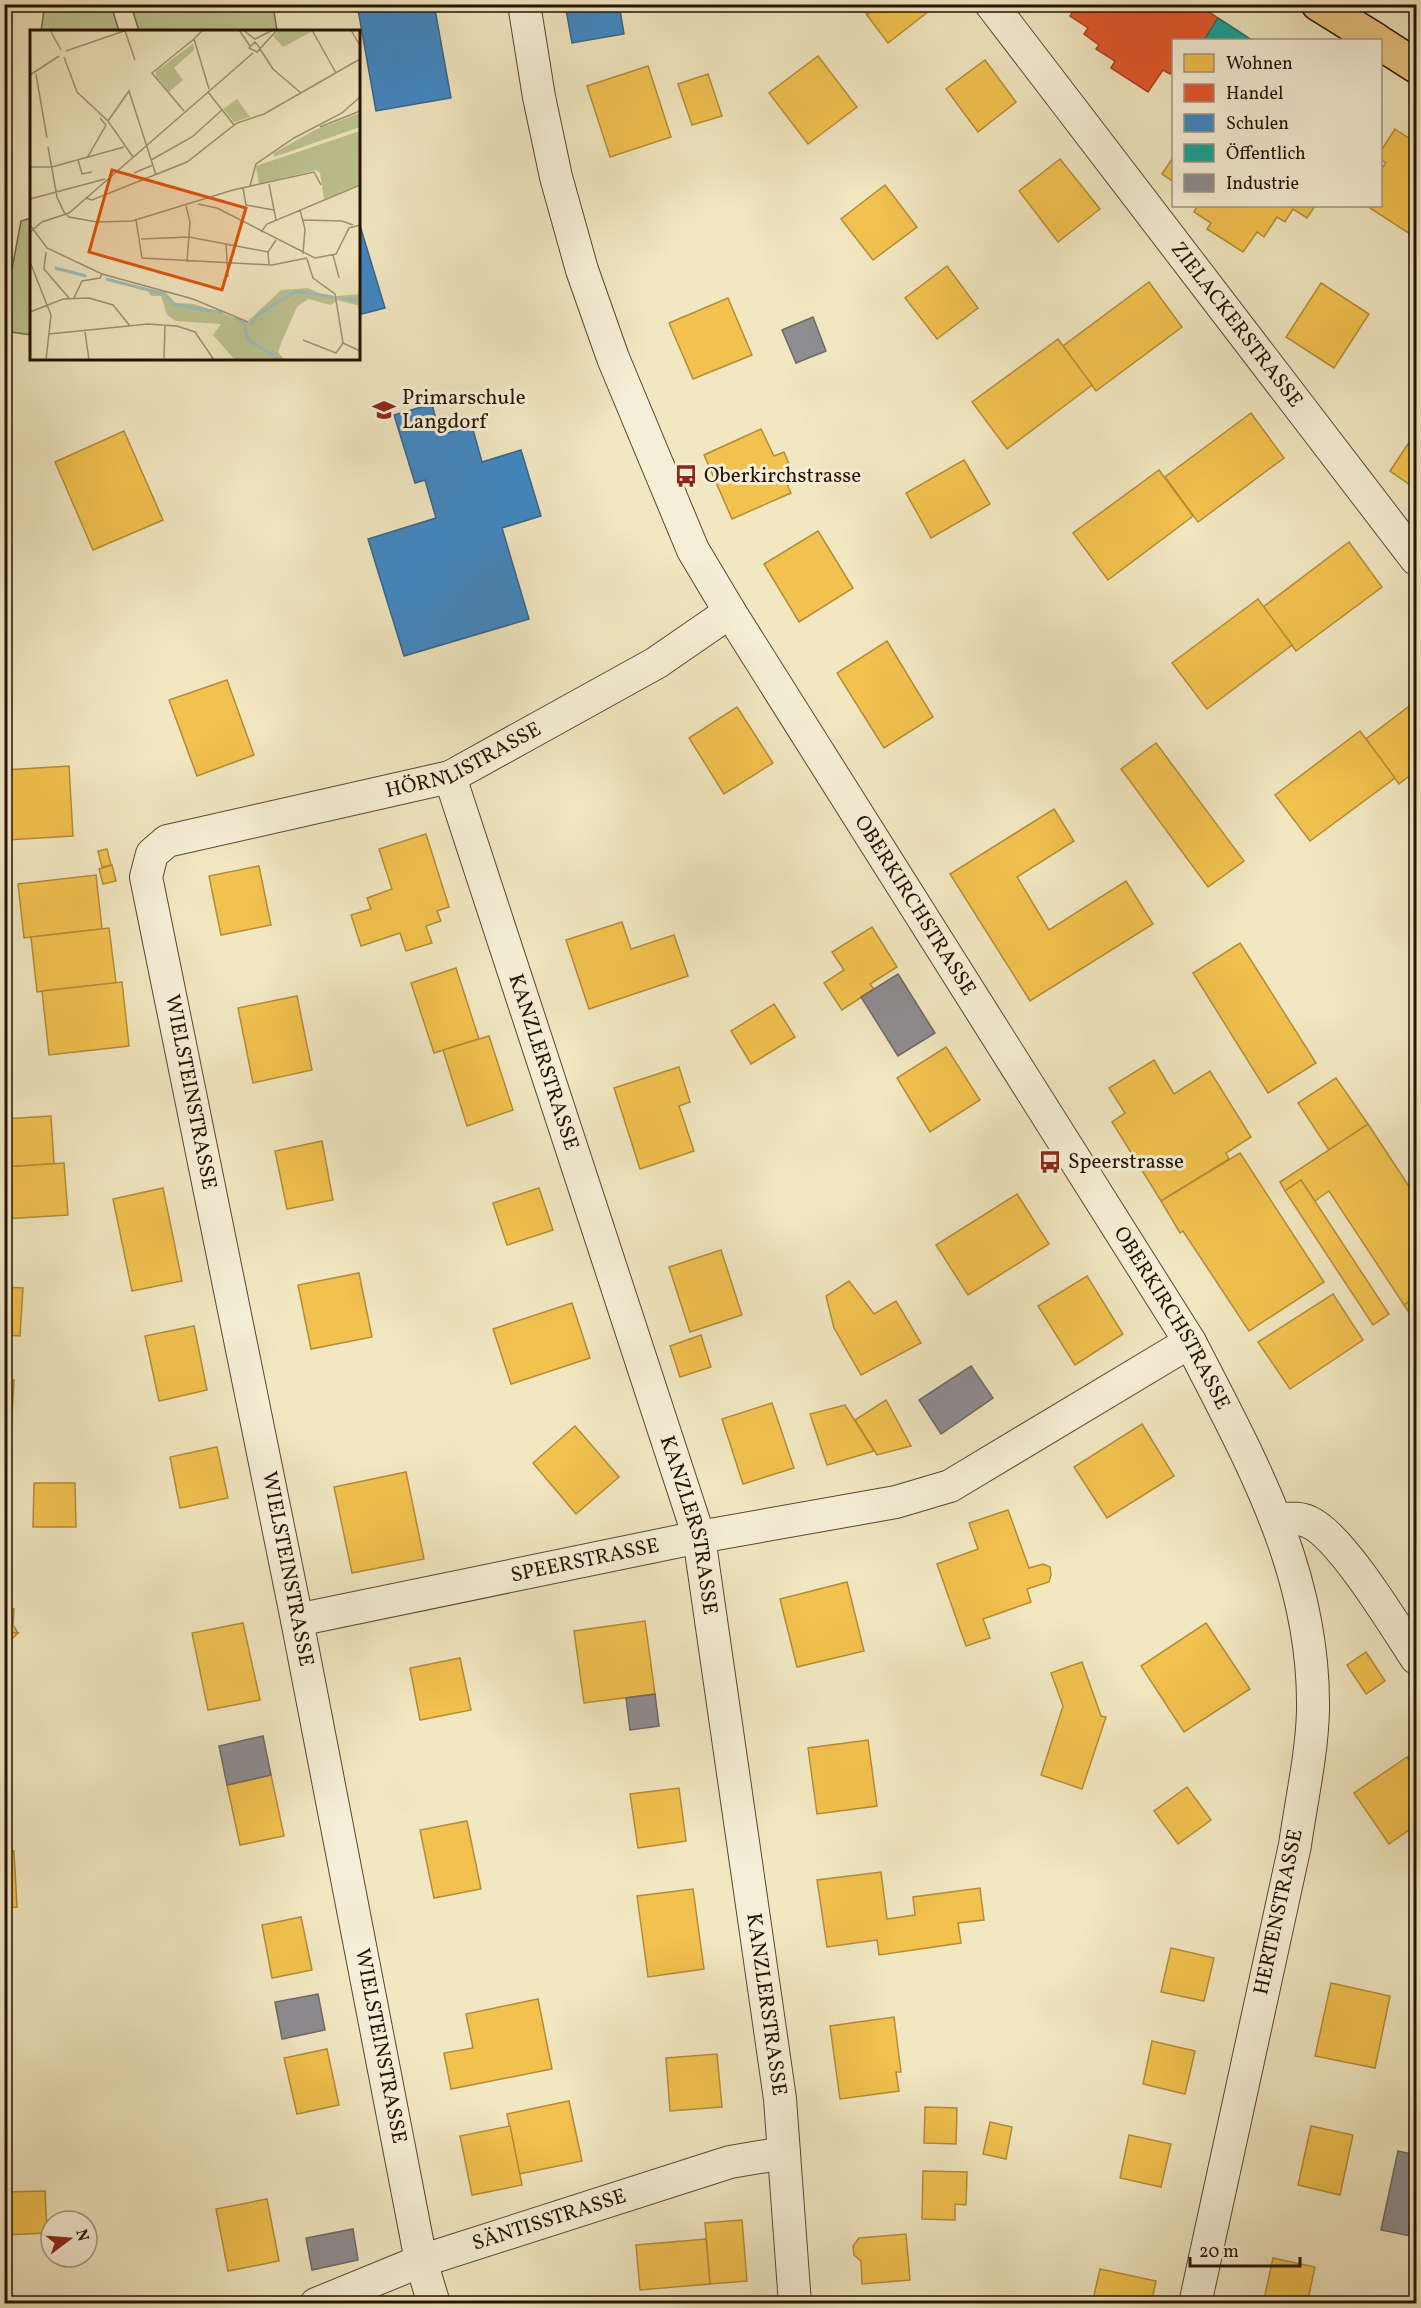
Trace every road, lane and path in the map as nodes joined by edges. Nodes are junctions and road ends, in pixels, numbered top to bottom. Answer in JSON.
{"nodes":[{"id":1,"x":524,"y":4,"type":"edge"},
{"id":2,"x":991,"y":4,"type":"edge"},
{"id":3,"x":1319,"y":5,"type":"edge"},
{"id":4,"x":1374,"y":39,"type":"edge"},
{"id":5,"x":1382,"y":45,"type":"edge"},
{"id":6,"x":1416,"y":66,"type":"edge"},
{"id":7,"x":1416,"y":559,"type":"edge"},
{"id":8,"x":730,"y":612,"type":"junction"},
{"id":9,"x":450,"y":777,"type":"junction"},
{"id":10,"x":167,"y":841,"type":"joint"},
{"id":11,"x":1190,"y":1342,"type":"junction"},
{"id":12,"x":1277,"y":1519,"type":"junction"},
{"id":13,"x":699,"y":1537,"type":"junction"},
{"id":14,"x":297,"y":1620,"type":"junction"},
{"id":15,"x":1416,"y":1658,"type":"edge"},
{"id":16,"x":784,"y":2153,"type":"junction"},
{"id":17,"x":422,"y":2261,"type":"junction"},
{"id":18,"x":316,"y":2304,"type":"edge"},
{"id":19,"x":434,"y":2304,"type":"edge"},
{"id":20,"x":795,"y":2304,"type":"edge"},
{"id":21,"x":1195,"y":2304,"type":"edge"}],
"edges":[{"from":1,"to":8,"type":"street","name":"OBERKIRCHSTRASSE"},
{"from":2,"to":7,"type":"street","name":"ZIELACKERSTRASSE"},
{"from":3,"to":4,"type":"main road"},
{"from":5,"to":6,"type":"main road"},
{"from":8,"to":9,"type":"street","name":"HÖRNLISTRASSE"},
{"from":8,"to":11,"type":"street","name":"OBERKIRCHSTRASSE"},
{"from":9,"to":10,"type":"street","name":"HÖRNLISTRASSE"},
{"from":9,"to":13,"type":"street","name":"KANZLERSTRASSE"},
{"from":10,"to":14,"type":"street","name":"WIELSTEINSTRASSE"},
{"from":11,"to":12,"type":"street","name":"OBERKIRCHSTRASSE"},
{"from":11,"to":13,"type":"street","name":"SPEERSTRASSE"},
{"from":12,"to":15,"type":"street"},
{"from":12,"to":21,"type":"street","name":"HERTENSTRASSE"},
{"from":13,"to":14,"type":"street","name":"SPEERSTRASSE"},
{"from":13,"to":16,"type":"street","name":"KANZLERSTRASSE"},
{"from":14,"to":17,"type":"street","name":"WIELSTEINSTRASSE"},
{"from":16,"to":17,"type":"street","name":"SÄNTISSTRASSE"},
{"from":16,"to":20,"type":"street","name":"KANZLERSTRASSE"},
{"from":17,"to":18,"type":"street","name":"SÄNTISSTRASSE"},
{"from":17,"to":19,"type":"street","name":"WIELSTEINSTRASSE"}]}
